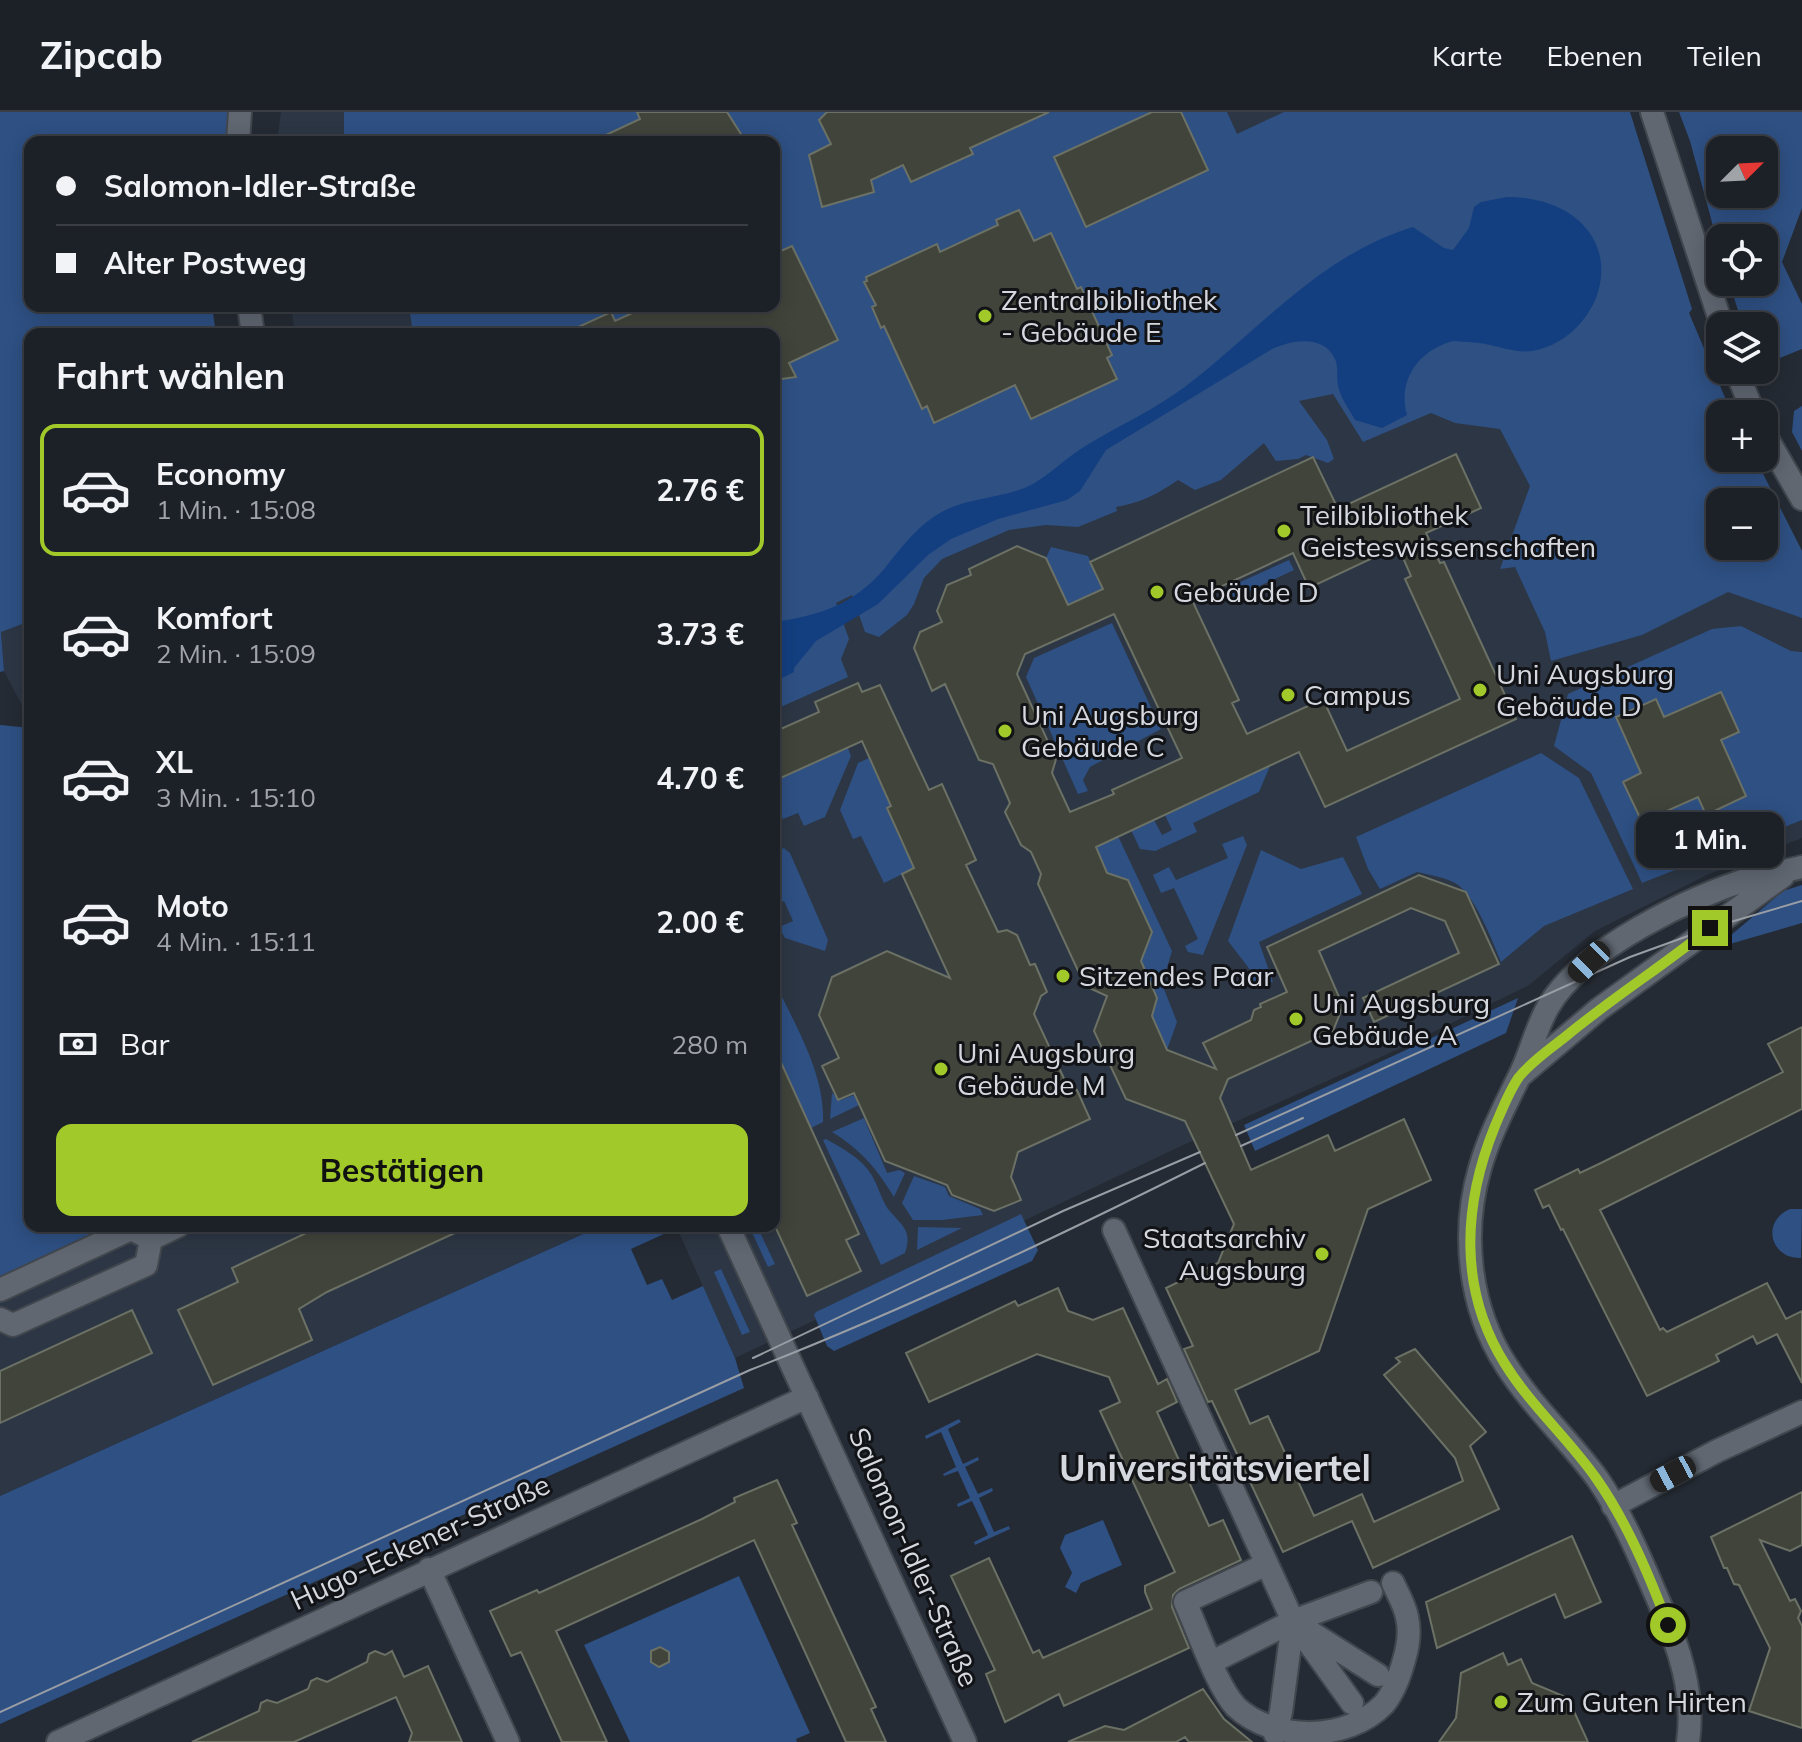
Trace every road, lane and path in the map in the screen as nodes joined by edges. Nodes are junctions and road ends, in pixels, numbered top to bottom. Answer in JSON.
{"nodes":[{"id":1,"x":240,"y":112,"type":"edge"},
{"id":2,"x":1652,"y":112,"type":"edge"},
{"id":3,"x":238,"y":136,"type":"edge"},
{"id":4,"x":1717,"y":312,"type":"edge"},
{"id":5,"x":1778,"y":457,"type":"edge"},
{"id":6,"x":1802,"y":499,"type":"edge"},
{"id":7,"x":1797,"y":868,"type":"edge"},
{"id":8,"x":1520,"y":1076,"type":"junction"},
{"id":9,"x":1114,"y":1230,"type":"dead end"},
{"id":10,"x":125,"y":1232,"type":"edge"},
{"id":11,"x":137,"y":1232,"type":"edge"},
{"id":12,"x":166,"y":1232,"type":"edge"},
{"id":13,"x":731,"y":1232,"type":"edge"},
{"id":14,"x":151,"y":1239,"type":"junction"},
{"id":15,"x":0,"y":1290,"type":"edge"},
{"id":16,"x":0,"y":1319,"type":"edge"},
{"id":17,"x":807,"y":1397,"type":"junction"},
{"id":18,"x":1802,"y":1412,"type":"edge"},
{"id":19,"x":1613,"y":1506,"type":"junction"},
{"id":20,"x":1267,"y":1564,"type":"junction"},
{"id":21,"x":429,"y":1569,"type":"junction"},
{"id":22,"x":1393,"y":1583,"type":"dead end"},
{"id":23,"x":1371,"y":1592,"type":"dead end"},
{"id":24,"x":1293,"y":1621,"type":"junction"},
{"id":25,"x":1212,"y":1662,"type":"junction"},
{"id":26,"x":1378,"y":1675,"type":"dead end"},
{"id":27,"x":1352,"y":1703,"type":"dead end"},
{"id":28,"x":1275,"y":1734,"type":"junction"},
{"id":29,"x":93,"y":1735,"type":"edge"},
{"id":30,"x":1690,"y":1741,"type":"edge"},
{"id":31,"x":58,"y":1742,"type":"edge"},
{"id":32,"x":508,"y":1742,"type":"edge"},
{"id":33,"x":965,"y":1742,"type":"edge"}],
"edges":[{"from":1,"to":3,"type":"street"},
{"from":2,"to":4,"type":"street"},
{"from":5,"to":6,"type":"street"},
{"from":7,"to":8,"type":"street"},
{"from":7,"to":8,"type":"street"},
{"from":8,"to":19,"type":"street"},
{"from":9,"to":20,"type":"street"},
{"from":10,"to":15,"type":"street"},
{"from":11,"to":14,"type":"street"},
{"from":12,"to":14,"type":"street"},
{"from":13,"to":17,"type":"street","name":"Salomon-Idler-Straße"},
{"from":14,"to":16,"type":"street"},
{"from":17,"to":21,"type":"street","name":"Hugo-Eckener-Straße"},
{"from":17,"to":33,"type":"street","name":"Salomon-Idler-Straße"},
{"from":18,"to":19,"type":"street"},
{"from":19,"to":30,"type":"street"},
{"from":20,"to":24,"type":"street"},
{"from":20,"to":25,"type":"street"},
{"from":21,"to":29,"type":"street","name":"Hugo-Eckener-Straße"},
{"from":21,"to":32,"type":"street"},
{"from":22,"to":28,"type":"street"},
{"from":23,"to":24,"type":"street"},
{"from":24,"to":25,"type":"street"},
{"from":24,"to":26,"type":"street"},
{"from":24,"to":27,"type":"street"},
{"from":24,"to":28,"type":"street"},
{"from":25,"to":28,"type":"street"},
{"from":29,"to":31,"type":"street","name":"Hugo-Eckener-Straße"}]}
